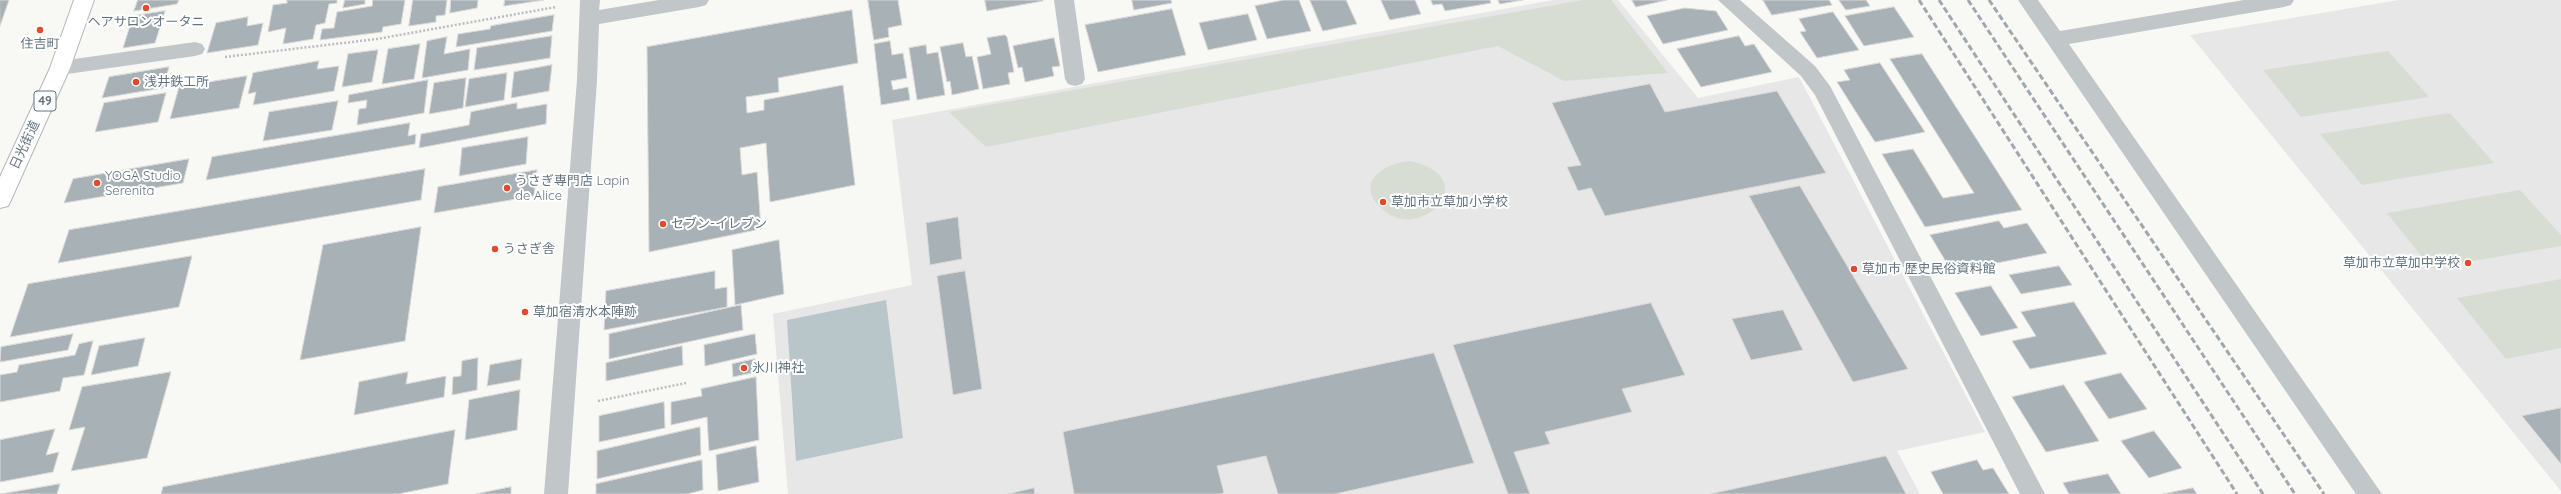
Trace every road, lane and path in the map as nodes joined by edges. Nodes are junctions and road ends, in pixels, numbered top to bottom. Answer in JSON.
{"nodes":[{"id":1,"x":84,"y":0,"type":"edge"},
{"id":2,"x":698,"y":0,"type":"edge"},
{"id":3,"x":1064,"y":0,"type":"edge"},
{"id":4,"x":1728,"y":0,"type":"edge"},
{"id":5,"x":2028,"y":0,"type":"edge"},
{"id":6,"x":2284,"y":0,"type":"edge"},
{"id":7,"x":590,"y":7,"type":"edge"},
{"id":8,"x":2054,"y":38,"type":"junction"},
{"id":9,"x":195,"y":48,"type":"joint"},
{"id":10,"x":60,"y":68,"type":"junction"},
{"id":11,"x":1075,"y":79,"type":"dead end"},
{"id":12,"x":0,"y":200,"type":"edge"},
{"id":13,"x":686,"y":383,"type":"dead end"},
{"id":14,"x":562,"y":409,"type":"junction"},
{"id":15,"x":556,"y":494,"type":"edge"},
{"id":16,"x":2033,"y":494,"type":"edge"},
{"id":17,"x":2370,"y":494,"type":"edge"}],
"edges":[{"from":1,"to":10,"type":"main road","name":"日光街道","number":"49"},
{"from":2,"to":7,"type":"street"},
{"from":3,"to":11,"type":"street"},
{"from":4,"to":16,"type":"street"},
{"from":5,"to":8,"type":"street"},
{"from":6,"to":8,"type":"street"},
{"from":7,"to":9,"type":"path"},
{"from":7,"to":14,"type":"street"},
{"from":8,"to":17,"type":"street"},
{"from":9,"to":10,"type":"street"},
{"from":10,"to":12,"type":"main road","name":"日光街道","number":"49"},
{"from":13,"to":14,"type":"path"},
{"from":14,"to":15,"type":"street"}]}
